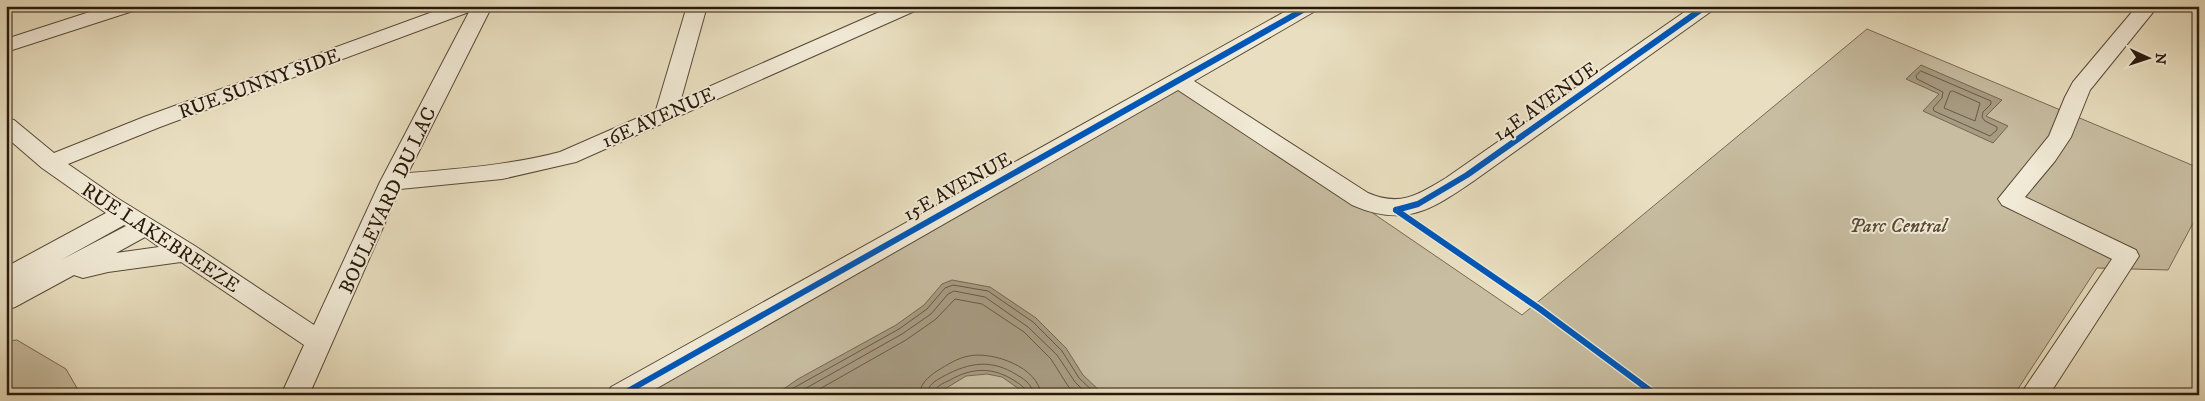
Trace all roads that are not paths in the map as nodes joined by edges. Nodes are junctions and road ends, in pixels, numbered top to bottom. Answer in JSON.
{"nodes":[{"id":1,"x":129,"y":6,"type":"edge"},
{"id":2,"x":468,"y":6,"type":"edge"},
{"id":3,"x":482,"y":6,"type":"edge"},
{"id":4,"x":697,"y":6,"type":"edge"},
{"id":5,"x":910,"y":6,"type":"edge"},
{"id":6,"x":1310,"y":6,"type":"edge"},
{"id":7,"x":1706,"y":6,"type":"edge"},
{"id":8,"x":2148,"y":6,"type":"edge"},
{"id":9,"x":6,"y":46,"type":"edge"},
{"id":10,"x":1178,"y":80,"type":"junction"},
{"id":11,"x":666,"y":113,"type":"junction"},
{"id":12,"x":6,"y":125,"type":"edge"},
{"id":13,"x":50,"y":163,"type":"junction"},
{"id":14,"x":392,"y":182,"type":"junction"},
{"id":15,"x":124,"y":214,"type":"junction"},
{"id":16,"x":146,"y":226,"type":"junction"},
{"id":17,"x":186,"y":252,"type":"junction"},
{"id":18,"x":52,"y":278,"type":"junction"},
{"id":19,"x":6,"y":279,"type":"edge"},
{"id":20,"x":6,"y":300,"type":"edge"},
{"id":21,"x":320,"y":342,"type":"junction"},
{"id":22,"x":295,"y":395,"type":"edge"},
{"id":23,"x":621,"y":395,"type":"edge"},
{"id":24,"x":2034,"y":395,"type":"edge"}],
"edges":[{"from":1,"to":9,"type":"street"},
{"from":2,"to":13,"type":"street","name":"RUE SUNNY SIDE"},
{"from":3,"to":14,"type":"street","name":"BOULEVARD DU LAC"},
{"from":4,"to":11,"type":"street"},
{"from":5,"to":11,"type":"street","name":"16E AVENUE"},
{"from":6,"to":10,"type":"street","name":"15E AVENUE"},
{"from":7,"to":10,"type":"street","name":"14E AVENUE"},
{"from":8,"to":24,"type":"street"},
{"from":10,"to":23,"type":"street","name":"15E AVENUE"},
{"from":11,"to":14,"type":"street","name":"16E AVENUE"},
{"from":12,"to":13,"type":"street","name":"RUE LAKEBREEZE"},
{"from":13,"to":15,"type":"street","name":"RUE LAKEBREEZE"},
{"from":14,"to":21,"type":"street","name":"BOULEVARD DU LAC"},
{"from":15,"to":16,"type":"street","name":"RUE LAKEBREEZE"},
{"from":15,"to":19,"type":"street"},
{"from":16,"to":17,"type":"street","name":"RUE LAKEBREEZE"},
{"from":16,"to":18,"type":"street"},
{"from":17,"to":18,"type":"street"},
{"from":17,"to":21,"type":"street","name":"RUE LAKEBREEZE"},
{"from":18,"to":20,"type":"street"},
{"from":21,"to":22,"type":"street","name":"BOULEVARD DU LAC"}]}
